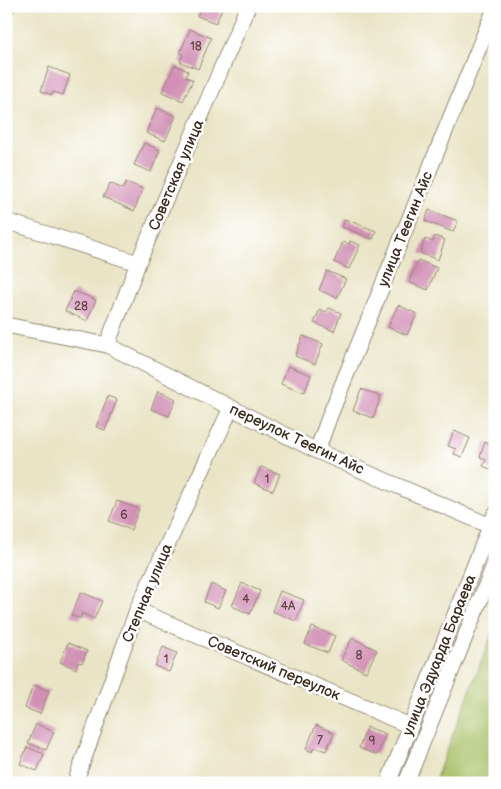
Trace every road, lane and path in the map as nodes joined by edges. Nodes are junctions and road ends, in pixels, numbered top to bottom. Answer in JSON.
{"nodes":[{"id":1,"x":248,"y":6,"type":"edge"},
{"id":2,"x":495,"y":8,"type":"edge"},
{"id":3,"x":6,"y":221,"type":"edge"},
{"id":4,"x":138,"y":264,"type":"junction"},
{"id":5,"x":6,"y":325,"type":"edge"},
{"id":6,"x":107,"y":345,"type":"junction"},
{"id":7,"x":231,"y":408,"type":"junction"},
{"id":8,"x":317,"y":451,"type":"junction"},
{"id":9,"x":493,"y":523,"type":"edge"},
{"id":10,"x":495,"y":563,"type":"edge"},
{"id":11,"x":138,"y":610,"type":"junction"},
{"id":12,"x":410,"y":726,"type":"junction"},
{"id":13,"x":75,"y":783,"type":"edge"},
{"id":14,"x":388,"y":783,"type":"edge"},
{"id":15,"x":406,"y":783,"type":"edge"}],
"edges":[{"from":1,"to":4,"type":"street","name":"Советская улица"},
{"from":2,"to":8,"type":"street","name":"улица Теегин Айс"},
{"from":3,"to":4,"type":"street"},
{"from":4,"to":6,"type":"street","name":"Советская улица"},
{"from":5,"to":6,"type":"street","name":"переулок Теегин Айс"},
{"from":6,"to":7,"type":"street","name":"переулок Теегин Айс"},
{"from":7,"to":8,"type":"street","name":"переулок Теегин Айс"},
{"from":7,"to":11,"type":"street","name":"Степная улица"},
{"from":8,"to":9,"type":"street","name":"переулок Теегин Айс"},
{"from":9,"to":12,"type":"street","name":"улица Эдуарда Бараева"},
{"from":10,"to":15,"type":"street","name":"улица Эдуарда Бараева"},
{"from":11,"to":12,"type":"street","name":"Советский переулок"},
{"from":11,"to":13,"type":"street","name":"Степная улица"},
{"from":12,"to":14,"type":"street","name":"улица Эдуарда Бараева"}]}
